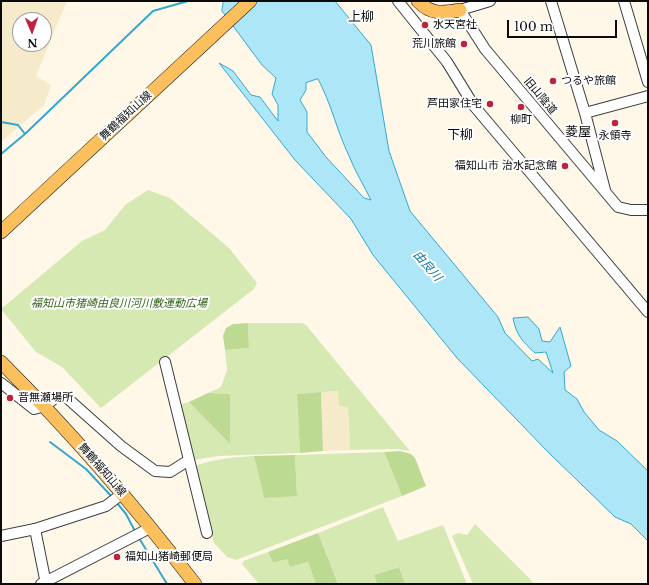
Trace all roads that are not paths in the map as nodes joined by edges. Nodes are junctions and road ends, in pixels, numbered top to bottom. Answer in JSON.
{"nodes":[{"id":1,"x":250,"y":1,"type":"edge"},
{"id":2,"x":398,"y":1,"type":"edge"},
{"id":3,"x":418,"y":1,"type":"edge"},
{"id":4,"x":448,"y":1,"type":"edge"},
{"id":5,"x":490,"y":1,"type":"edge"},
{"id":6,"x":550,"y":1,"type":"edge"},
{"id":7,"x":624,"y":1,"type":"edge"},
{"id":8,"x":459,"y":5,"type":"edge"},
{"id":9,"x":648,"y":82,"type":"edge"},
{"id":10,"x":648,"y":96,"type":"edge"},
{"id":11,"x":585,"y":114,"type":"junction"},
{"id":12,"x":606,"y":193,"type":"junction"},
{"id":13,"x":648,"y":210,"type":"edge"},
{"id":14,"x":1,"y":232,"type":"edge"},
{"id":15,"x":648,"y":312,"type":"edge"},
{"id":16,"x":1,"y":362,"type":"edge"},
{"id":17,"x":165,"y":362,"type":"dead end"},
{"id":18,"x":1,"y":383,"type":"edge"},
{"id":19,"x":45,"y":406,"type":"junction"},
{"id":20,"x":189,"y":460,"type":"junction"},
{"id":21,"x":123,"y":493,"type":"junction"},
{"id":22,"x":150,"y":528,"type":"junction"},
{"id":23,"x":35,"y":529,"type":"junction"},
{"id":24,"x":207,"y":533,"type":"dead end"},
{"id":25,"x":1,"y":536,"type":"edge"},
{"id":26,"x":192,"y":583,"type":"edge"},
{"id":27,"x":44,"y":584,"type":"edge"}],
"edges":[{"from":1,"to":14,"type":"main road","name":"舞鶴福知山線"},
{"from":2,"to":15,"type":"street"},
{"from":3,"to":8,"type":"main road"},
{"from":4,"to":8,"type":"main road"},
{"from":5,"to":8,"type":"street"},
{"from":6,"to":11,"type":"street"},
{"from":7,"to":9,"type":"street"},
{"from":8,"to":12,"type":"street","name":"旧山陰道"},
{"from":10,"to":11,"type":"street"},
{"from":11,"to":12,"type":"street"},
{"from":12,"to":13,"type":"street","name":"旧山陰道"},
{"from":16,"to":19,"type":"main road","name":"舞鶴福知山線"},
{"from":17,"to":20,"type":"street"},
{"from":18,"to":19,"type":"street"},
{"from":19,"to":20,"type":"street"},
{"from":19,"to":21,"type":"main road","name":"舞鶴福知山線"},
{"from":20,"to":24,"type":"street"},
{"from":21,"to":22,"type":"main road","name":"舞鶴福知山線"},
{"from":21,"to":23,"type":"street"},
{"from":22,"to":26,"type":"main road","name":"舞鶴福知山線"},
{"from":22,"to":27,"type":"street"},
{"from":23,"to":25,"type":"street"},
{"from":23,"to":27,"type":"street"}]}
